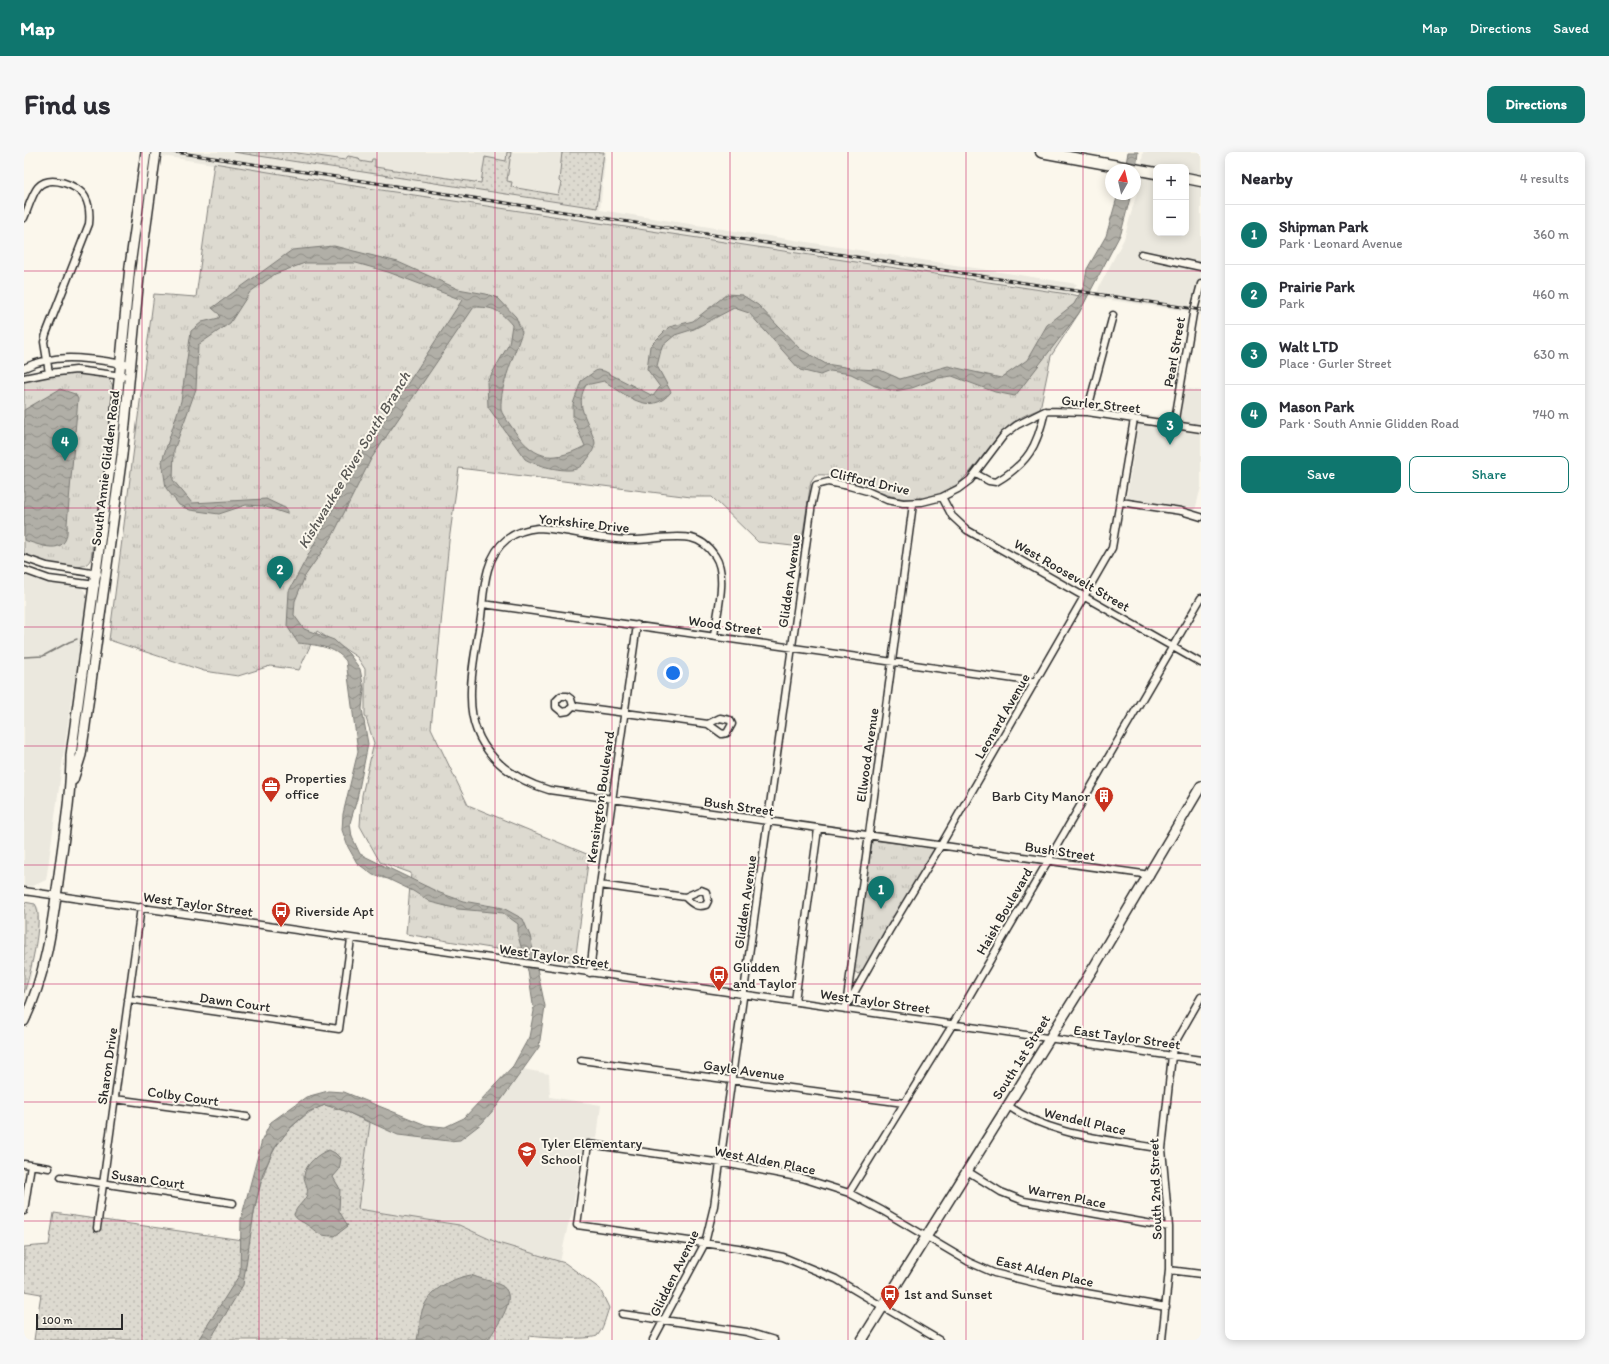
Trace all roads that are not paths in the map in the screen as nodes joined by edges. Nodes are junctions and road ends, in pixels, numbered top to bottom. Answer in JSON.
{"nodes":[{"id":1,"x":146,"y":152,"type":"edge"},
{"id":2,"x":156,"y":152,"type":"edge"},
{"id":3,"x":1041,"y":152,"type":"edge"},
{"id":4,"x":1153,"y":173,"type":"edge"},
{"id":5,"x":1189,"y":179,"type":"edge"},
{"id":6,"x":1201,"y":181,"type":"edge"},
{"id":7,"x":24,"y":218,"type":"edge"},
{"id":8,"x":1141,"y":254,"type":"dead end"},
{"id":9,"x":1201,"y":267,"type":"edge"},
{"id":10,"x":1200,"y":287,"type":"edge"},
{"id":11,"x":1113,"y":315,"type":"dead end"},
{"id":12,"x":47,"y":360,"type":"junction"},
{"id":13,"x":121,"y":364,"type":"junction"},
{"id":14,"x":131,"y":365,"type":"junction"},
{"id":15,"x":24,"y":368,"type":"edge"},
{"id":16,"x":49,"y":373,"type":"junction"},
{"id":17,"x":119,"y":376,"type":"junction"},
{"id":18,"x":130,"y":377,"type":"junction"},
{"id":19,"x":24,"y":378,"type":"edge"},
{"id":20,"x":1046,"y":411,"type":"junction"},
{"id":21,"x":1087,"y":412,"type":"junction"},
{"id":22,"x":1134,"y":419,"type":"junction"},
{"id":23,"x":1174,"y":425,"type":"junction"},
{"id":24,"x":1201,"y":429,"type":"edge"},
{"id":25,"x":976,"y":474,"type":"junction"},
{"id":26,"x":942,"y":497,"type":"junction"},
{"id":27,"x":1121,"y":502,"type":"junction"},
{"id":28,"x":812,"y":503,"type":"joint"},
{"id":29,"x":913,"y":504,"type":"junction"},
{"id":30,"x":1201,"y":517,"type":"edge"},
{"id":31,"x":24,"y":558,"type":"edge"},
{"id":32,"x":24,"y":570,"type":"edge"},
{"id":33,"x":95,"y":574,"type":"junction"},
{"id":34,"x":105,"y":576,"type":"junction"},
{"id":35,"x":94,"y":584,"type":"junction"},
{"id":36,"x":104,"y":586,"type":"junction"},
{"id":37,"x":1086,"y":597,"type":"junction"},
{"id":38,"x":1201,"y":598,"type":"edge"},
{"id":39,"x":483,"y":604,"type":"junction"},
{"id":40,"x":637,"y":625,"type":"junction"},
{"id":41,"x":714,"y":636,"type":"junction"},
{"id":42,"x":792,"y":647,"type":"junction"},
{"id":43,"x":1172,"y":647,"type":"junction"},
{"id":44,"x":892,"y":662,"type":"junction"},
{"id":45,"x":1201,"y":663,"type":"edge"},
{"id":46,"x":1035,"y":682,"type":"junction"},
{"id":47,"x":573,"y":706,"type":"dead end"},
{"id":48,"x":624,"y":713,"type":"junction"},
{"id":49,"x":708,"y":724,"type":"dead end"},
{"id":50,"x":1201,"y":786,"type":"edge"},
{"id":51,"x":71,"y":787,"type":"junction"},
{"id":52,"x":613,"y":799,"type":"junction"},
{"id":53,"x":768,"y":822,"type":"junction"},
{"id":54,"x":818,"y":829,"type":"junction"},
{"id":55,"x":868,"y":836,"type":"junction"},
{"id":56,"x":941,"y":846,"type":"junction"},
{"id":57,"x":1048,"y":861,"type":"junction"},
{"id":58,"x":1150,"y":874,"type":"junction"},
{"id":59,"x":600,"y":885,"type":"junction"},
{"id":60,"x":24,"y":891,"type":"edge"},
{"id":61,"x":56,"y":895,"type":"junction"},
{"id":62,"x":685,"y":897,"type":"dead end"},
{"id":63,"x":141,"y":907,"type":"junction"},
{"id":64,"x":351,"y":939,"type":"junction"},
{"id":65,"x":590,"y":973,"type":"junction"},
{"id":66,"x":744,"y":994,"type":"junction"},
{"id":67,"x":1201,"y":997,"type":"edge"},
{"id":68,"x":128,"y":999,"type":"junction"},
{"id":69,"x":795,"y":1001,"type":"junction"},
{"id":70,"x":846,"y":1009,"type":"junction"},
{"id":71,"x":24,"y":1021,"type":"edge"},
{"id":72,"x":953,"y":1024,"type":"junction"},
{"id":73,"x":1050,"y":1038,"type":"junction"},
{"id":74,"x":1172,"y":1056,"type":"junction"},
{"id":75,"x":581,"y":1060,"type":"dead end"},
{"id":76,"x":1201,"y":1060,"type":"edge"},
{"id":77,"x":731,"y":1080,"type":"junction"},
{"id":78,"x":115,"y":1099,"type":"junction"},
{"id":79,"x":904,"y":1103,"type":"junction"},
{"id":80,"x":1007,"y":1105,"type":"junction"},
{"id":81,"x":248,"y":1117,"type":"dead end"},
{"id":82,"x":1162,"y":1149,"type":"junction"},
{"id":83,"x":720,"y":1163,"type":"junction"},
{"id":84,"x":24,"y":1164,"type":"edge"},
{"id":85,"x":32,"y":1165,"type":"junction"},
{"id":86,"x":50,"y":1168,"type":"dead end"},
{"id":87,"x":967,"y":1171,"type":"junction"},
{"id":88,"x":61,"y":1177,"type":"dead end"},
{"id":89,"x":103,"y":1184,"type":"junction"},
{"id":90,"x":849,"y":1193,"type":"junction"},
{"id":91,"x":233,"y":1203,"type":"dead end"},
{"id":92,"x":24,"y":1211,"type":"edge"},
{"id":93,"x":1169,"y":1227,"type":"junction"},
{"id":94,"x":97,"y":1228,"type":"dead end"},
{"id":95,"x":926,"y":1237,"type":"junction"},
{"id":96,"x":705,"y":1243,"type":"junction"},
{"id":97,"x":1169,"y":1270,"type":"junction"},
{"id":98,"x":1201,"y":1274,"type":"edge"},
{"id":99,"x":883,"y":1307,"type":"junction"},
{"id":100,"x":1166,"y":1307,"type":"junction"},
{"id":101,"x":622,"y":1314,"type":"dead end"},
{"id":102,"x":665,"y":1320,"type":"junction"},
{"id":103,"x":758,"y":1337,"type":"edge"},
{"id":104,"x":653,"y":1340,"type":"edge"},
{"id":105,"x":774,"y":1340,"type":"edge"},
{"id":106,"x":862,"y":1340,"type":"edge"},
{"id":107,"x":939,"y":1340,"type":"edge"},
{"id":108,"x":1162,"y":1340,"type":"edge"}],
"edges":[{"from":1,"to":13,"type":"main road","name":"South Annie Glidden Road"},
{"from":2,"to":14,"type":"main road","name":"South Annie Glidden Road"},
{"from":3,"to":4,"type":"main road"},
{"from":5,"to":6,"type":"main road"},
{"from":7,"to":12,"type":"street"},
{"from":8,"to":9,"type":"street"},
{"from":10,"to":23,"type":"street","name":"Pearl Street"},
{"from":11,"to":21,"type":"street"},
{"from":12,"to":13,"type":"street"},
{"from":12,"to":15,"type":"street"},
{"from":12,"to":16,"type":"street"},
{"from":13,"to":14,"type":"street"},
{"from":13,"to":17,"type":"main road","name":"South Annie Glidden Road"},
{"from":14,"to":18,"type":"main road","name":"South Annie Glidden Road"},
{"from":16,"to":17,"type":"street"},
{"from":16,"to":19,"type":"street"},
{"from":17,"to":18,"type":"street"},
{"from":17,"to":33,"type":"main road","name":"South Annie Glidden Road"},
{"from":18,"to":34,"type":"main road","name":"South Annie Glidden Road"},
{"from":20,"to":21,"type":"street","name":"Gurler Street"},
{"from":20,"to":25,"type":"street","name":"Clifford Drive"},
{"from":20,"to":25,"type":"street"},
{"from":21,"to":22,"type":"street","name":"Gurler Street"},
{"from":22,"to":23,"type":"street","name":"Gurler Street"},
{"from":22,"to":27,"type":"street","name":"Leonard Avenue"},
{"from":23,"to":24,"type":"street","name":"Gurler Street"},
{"from":25,"to":26,"type":"street","name":"Clifford Drive"},
{"from":26,"to":29,"type":"street","name":"Clifford Drive"},
{"from":26,"to":37,"type":"street","name":"West Roosevelt Street"},
{"from":27,"to":30,"type":"street"},
{"from":27,"to":37,"type":"street","name":"Leonard Avenue"},
{"from":28,"to":29,"type":"street","name":"Clifford Drive"},
{"from":28,"to":42,"type":"street","name":"Glidden Avenue"},
{"from":29,"to":44,"type":"street","name":"Ellwood Avenue"},
{"from":31,"to":33,"type":"street"},
{"from":32,"to":35,"type":"street"},
{"from":33,"to":34,"type":"street"},
{"from":33,"to":35,"type":"main road","name":"South Annie Glidden Road"},
{"from":34,"to":36,"type":"main road","name":"South Annie Glidden Road"},
{"from":35,"to":36,"type":"street"},
{"from":35,"to":51,"type":"main road","name":"South Annie Glidden Road"},
{"from":36,"to":51,"type":"main road","name":"South Annie Glidden Road"},
{"from":37,"to":43,"type":"street","name":"West Roosevelt Street"},
{"from":37,"to":46,"type":"street","name":"Leonard Avenue"},
{"from":38,"to":43,"type":"street","name":"Haish Boulevard"},
{"from":39,"to":40,"type":"street","name":"Wood Street"},
{"from":39,"to":41,"type":"street","name":"Yorkshire Drive"},
{"from":39,"to":52,"type":"street","name":"Bush Street"},
{"from":40,"to":41,"type":"street","name":"Wood Street"},
{"from":40,"to":48,"type":"street","name":"Kensington Boulevard"},
{"from":41,"to":42,"type":"street","name":"Wood Street"},
{"from":42,"to":44,"type":"street","name":"Wood Street"},
{"from":42,"to":53,"type":"street","name":"Glidden Avenue"},
{"from":43,"to":45,"type":"street","name":"West Roosevelt Street"},
{"from":43,"to":57,"type":"street","name":"Haish Boulevard"},
{"from":44,"to":46,"type":"street","name":"Wood Street"},
{"from":44,"to":55,"type":"street","name":"Ellwood Avenue"},
{"from":46,"to":56,"type":"street","name":"Leonard Avenue"},
{"from":47,"to":48,"type":"street"},
{"from":48,"to":49,"type":"street"},
{"from":48,"to":52,"type":"street","name":"Kensington Boulevard"},
{"from":50,"to":58,"type":"main road","name":"South 1st Street"},
{"from":51,"to":61,"type":"main road","name":"South Annie Glidden Road"},
{"from":52,"to":53,"type":"street","name":"Bush Street"},
{"from":52,"to":59,"type":"street","name":"Kensington Boulevard"},
{"from":53,"to":54,"type":"street","name":"Bush Street"},
{"from":53,"to":66,"type":"street","name":"Glidden Avenue"},
{"from":54,"to":55,"type":"street","name":"Bush Street"},
{"from":54,"to":69,"type":"street"},
{"from":55,"to":56,"type":"street","name":"Bush Street"},
{"from":55,"to":70,"type":"street","name":"Ellwood Avenue"},
{"from":56,"to":57,"type":"street","name":"Bush Street"},
{"from":56,"to":70,"type":"street","name":"Leonard Avenue"},
{"from":57,"to":58,"type":"street","name":"Bush Street"},
{"from":57,"to":72,"type":"street","name":"Haish Boulevard"},
{"from":58,"to":73,"type":"main road","name":"South 1st Street"},
{"from":59,"to":62,"type":"street"},
{"from":59,"to":65,"type":"street","name":"Kensington Boulevard"},
{"from":60,"to":61,"type":"street","name":"West Taylor Street"},
{"from":61,"to":63,"type":"street","name":"West Taylor Street"},
{"from":61,"to":71,"type":"main road","name":"South Annie Glidden Road"},
{"from":63,"to":64,"type":"street","name":"West Taylor Street"},
{"from":63,"to":68,"type":"street","name":"Sharon Drive"},
{"from":64,"to":65,"type":"street","name":"West Taylor Street"},
{"from":64,"to":68,"type":"street","name":"Dawn Court"},
{"from":65,"to":66,"type":"street","name":"West Taylor Street"},
{"from":66,"to":69,"type":"street","name":"West Taylor Street"},
{"from":66,"to":77,"type":"street","name":"Glidden Avenue"},
{"from":67,"to":74,"type":"street","name":"South 2nd Street"},
{"from":68,"to":78,"type":"street","name":"Sharon Drive"},
{"from":69,"to":70,"type":"street","name":"West Taylor Street"},
{"from":70,"to":72,"type":"street","name":"West Taylor Street"},
{"from":72,"to":73,"type":"street","name":"West Taylor Street"},
{"from":72,"to":79,"type":"street","name":"Haish Boulevard"},
{"from":73,"to":74,"type":"street","name":"East Taylor Street"},
{"from":73,"to":80,"type":"main road","name":"South 1st Street"},
{"from":74,"to":76,"type":"street","name":"East Taylor Street"},
{"from":74,"to":82,"type":"street","name":"South 2nd Street"},
{"from":75,"to":77,"type":"street","name":"Gayle Avenue"},
{"from":77,"to":79,"type":"street","name":"Gayle Avenue"},
{"from":77,"to":83,"type":"street","name":"Glidden Avenue"},
{"from":78,"to":81,"type":"street","name":"Colby Court"},
{"from":78,"to":89,"type":"street","name":"Sharon Drive"},
{"from":79,"to":90,"type":"street","name":"Haish Boulevard"},
{"from":80,"to":82,"type":"street","name":"Wendell Place"},
{"from":80,"to":87,"type":"main road","name":"South 1st Street"},
{"from":82,"to":93,"type":"street","name":"South 2nd Street"},
{"from":83,"to":90,"type":"street","name":"West Alden Place"},
{"from":83,"to":96,"type":"street","name":"Glidden Avenue"},
{"from":83,"to":96,"type":"street","name":"West Alden Place"},
{"from":84,"to":85,"type":"street"},
{"from":85,"to":86,"type":"street"},
{"from":85,"to":92,"type":"street"},
{"from":87,"to":93,"type":"street","name":"Warren Place"},
{"from":87,"to":95,"type":"main road","name":"South 1st Street"},
{"from":88,"to":89,"type":"street","name":"Susan Court"},
{"from":89,"to":91,"type":"street","name":"Susan Court"},
{"from":89,"to":94,"type":"street","name":"Sharon Drive"},
{"from":90,"to":95,"type":"street","name":"West Alden Place"},
{"from":93,"to":97,"type":"street","name":"South 2nd Street"},
{"from":95,"to":99,"type":"main road","name":"South 1st Street"},
{"from":95,"to":100,"type":"street","name":"East Alden Place"},
{"from":96,"to":99,"type":"street"},
{"from":96,"to":102,"type":"street","name":"Glidden Avenue"},
{"from":97,"to":98,"type":"street"},
{"from":97,"to":100,"type":"street","name":"South 2nd Street"},
{"from":99,"to":106,"type":"main road","name":"South 1st Street"},
{"from":99,"to":107,"type":"street"},
{"from":100,"to":108,"type":"street","name":"South 2nd Street"},
{"from":101,"to":102,"type":"street"},
{"from":102,"to":103,"type":"street"},
{"from":102,"to":104,"type":"street","name":"Glidden Avenue"},
{"from":103,"to":105,"type":"street"}]}
